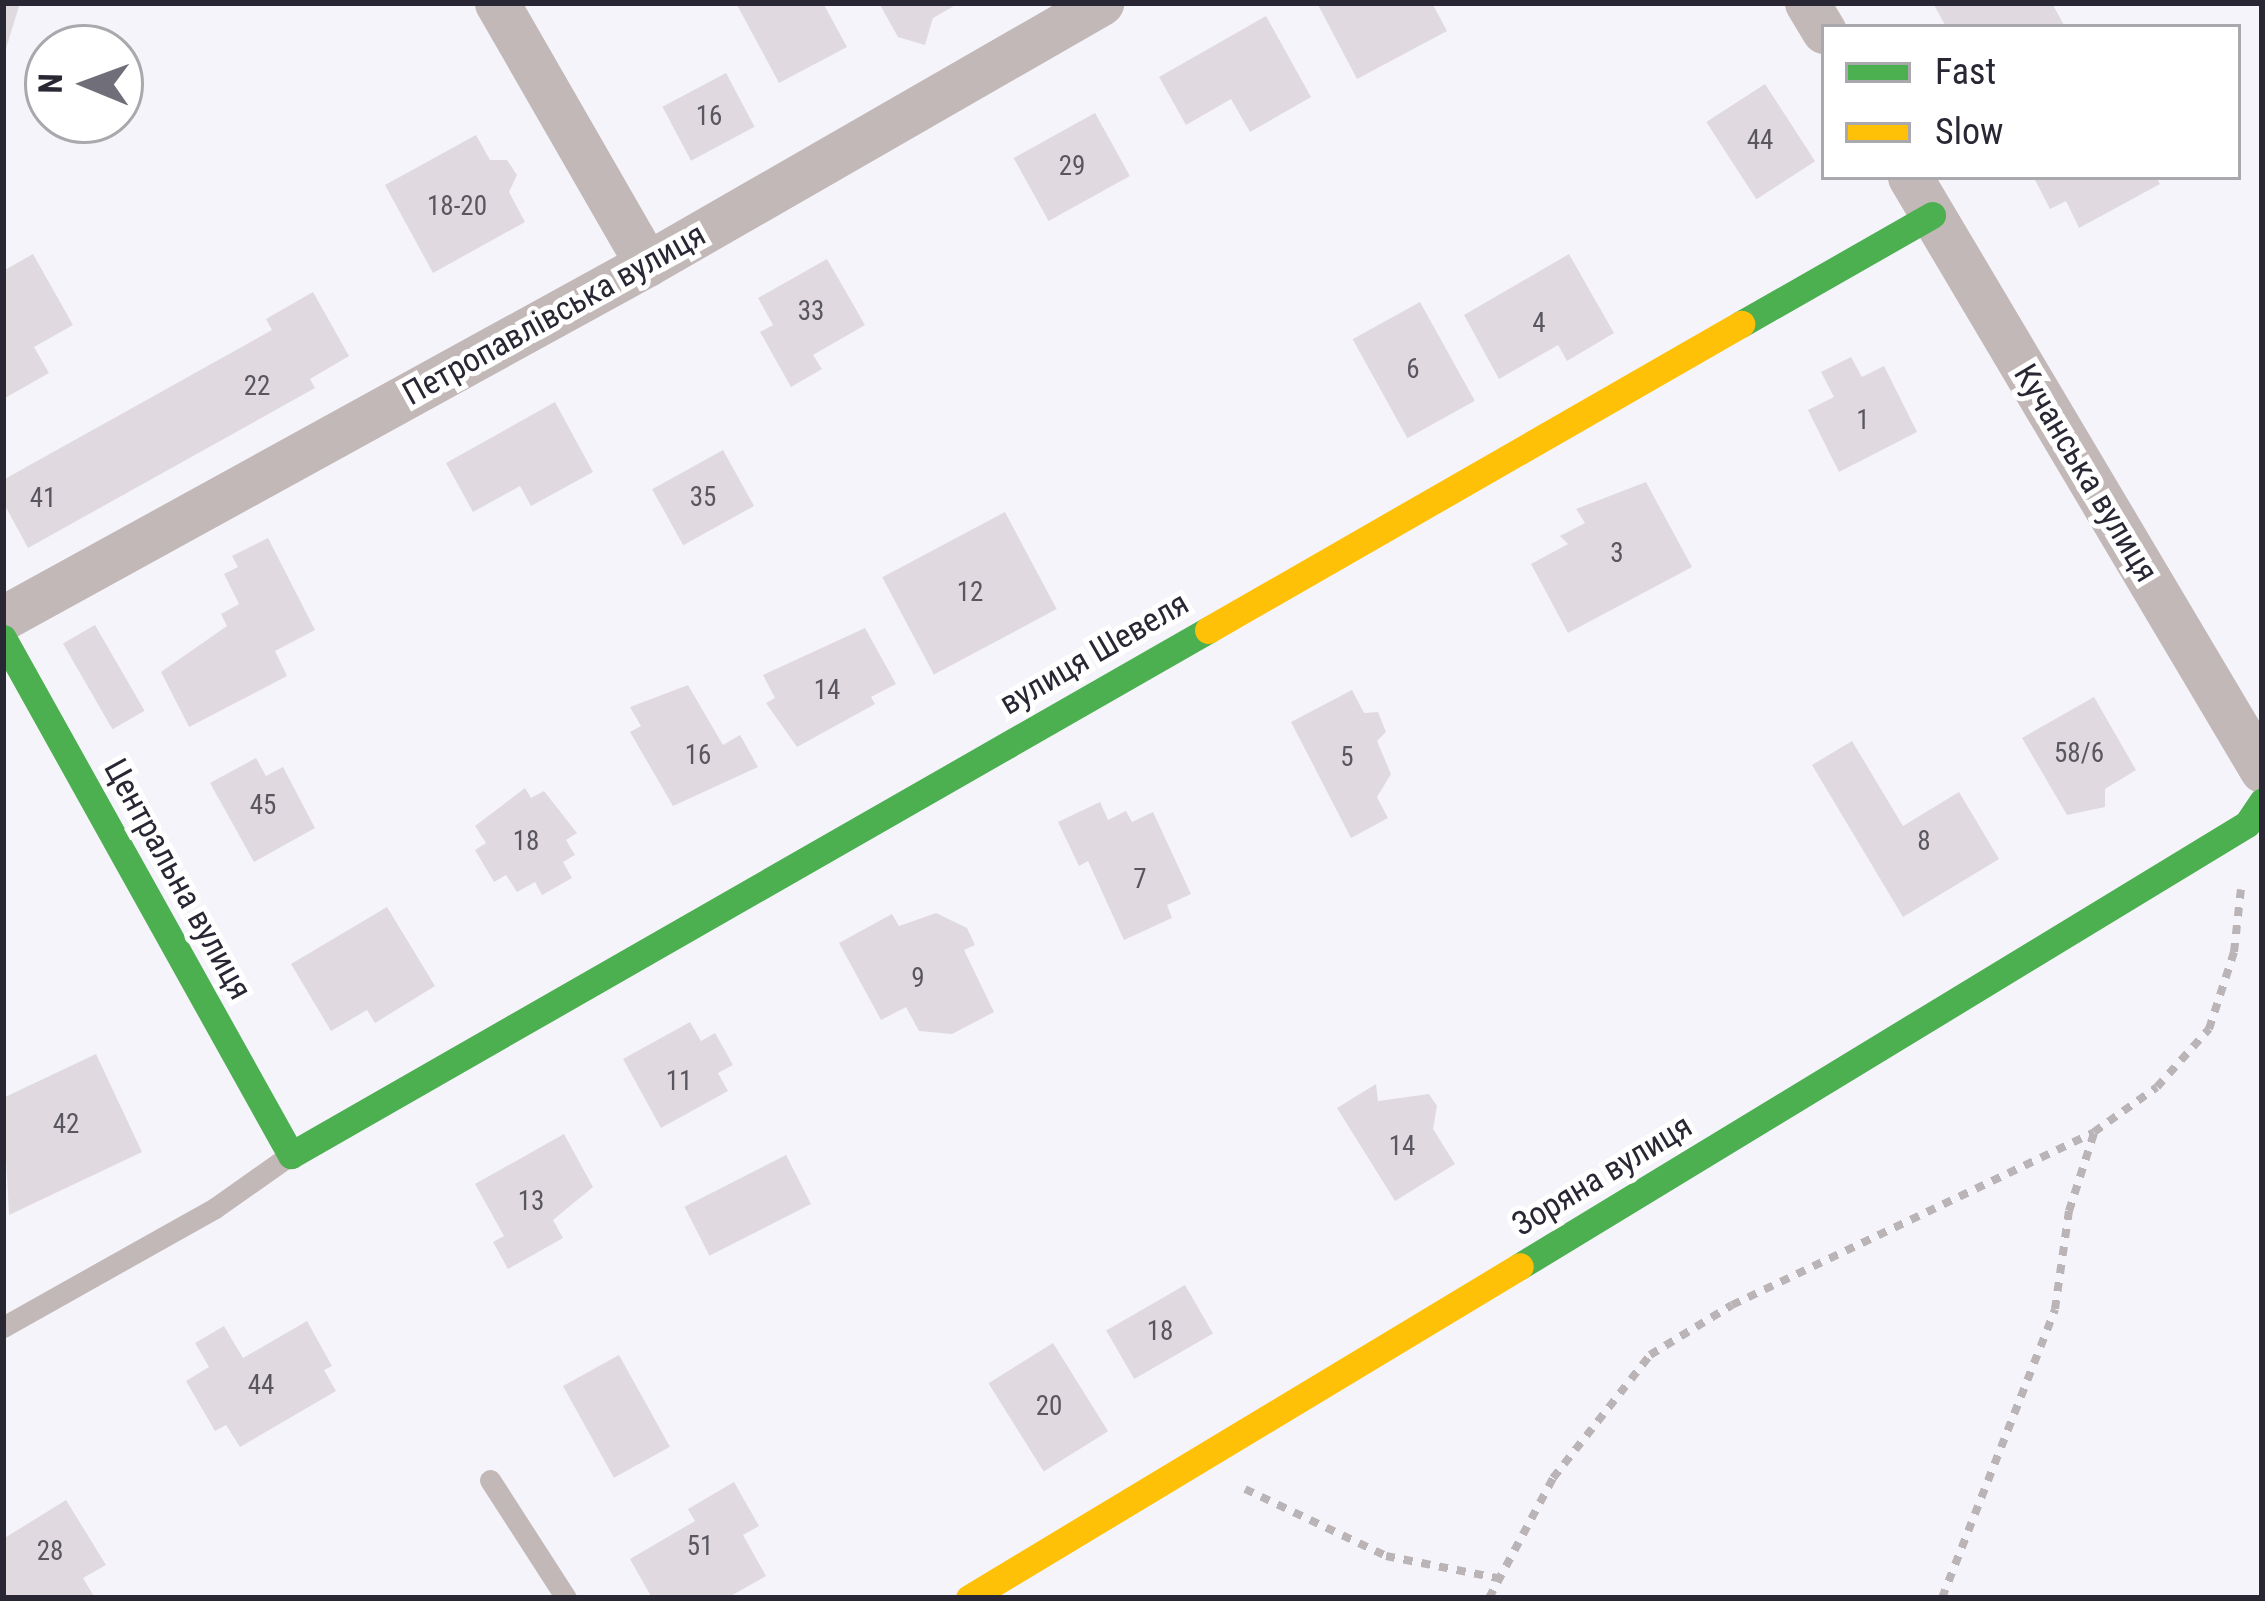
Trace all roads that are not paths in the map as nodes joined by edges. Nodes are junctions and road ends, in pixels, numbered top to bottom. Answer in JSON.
{"nodes":[{"id":1,"x":497,"y":3,"type":"edge"},
{"id":2,"x":1101,"y":3,"type":"edge"},
{"id":3,"x":1921,"y":196,"type":"edge"},
{"id":4,"x":647,"y":264,"type":"junction"},
{"id":5,"x":3,"y":618,"type":"edge"},
{"id":6,"x":3,"y":638,"type":"edge"},
{"id":7,"x":2262,"y":770,"type":"edge"},
{"id":8,"x":2254,"y":813,"type":"edge"},
{"id":9,"x":291,"y":1154,"type":"junction"},
{"id":10,"x":3,"y":1327,"type":"edge"},
{"id":11,"x":490,"y":1480,"type":"dead end"},
{"id":12,"x":566,"y":1598,"type":"edge"},
{"id":13,"x":969,"y":1598,"type":"edge"}],
"edges":[{"from":1,"to":4,"type":"street"},
{"from":2,"to":4,"type":"street","name":"Петропавлівська вулиця"},
{"from":3,"to":7,"type":"street","name":"Кучанська вулиця"},
{"from":3,"to":9,"type":"street","name":"вулиця Шевеля"},
{"from":4,"to":5,"type":"street","name":"Петропавлівська вулиця"},
{"from":6,"to":9,"type":"street","name":"Центральна вулиця"},
{"from":8,"to":13,"type":"street","name":"Зоряна вулиця"},
{"from":9,"to":10,"type":"lane"},
{"from":11,"to":12,"type":"lane"}]}
